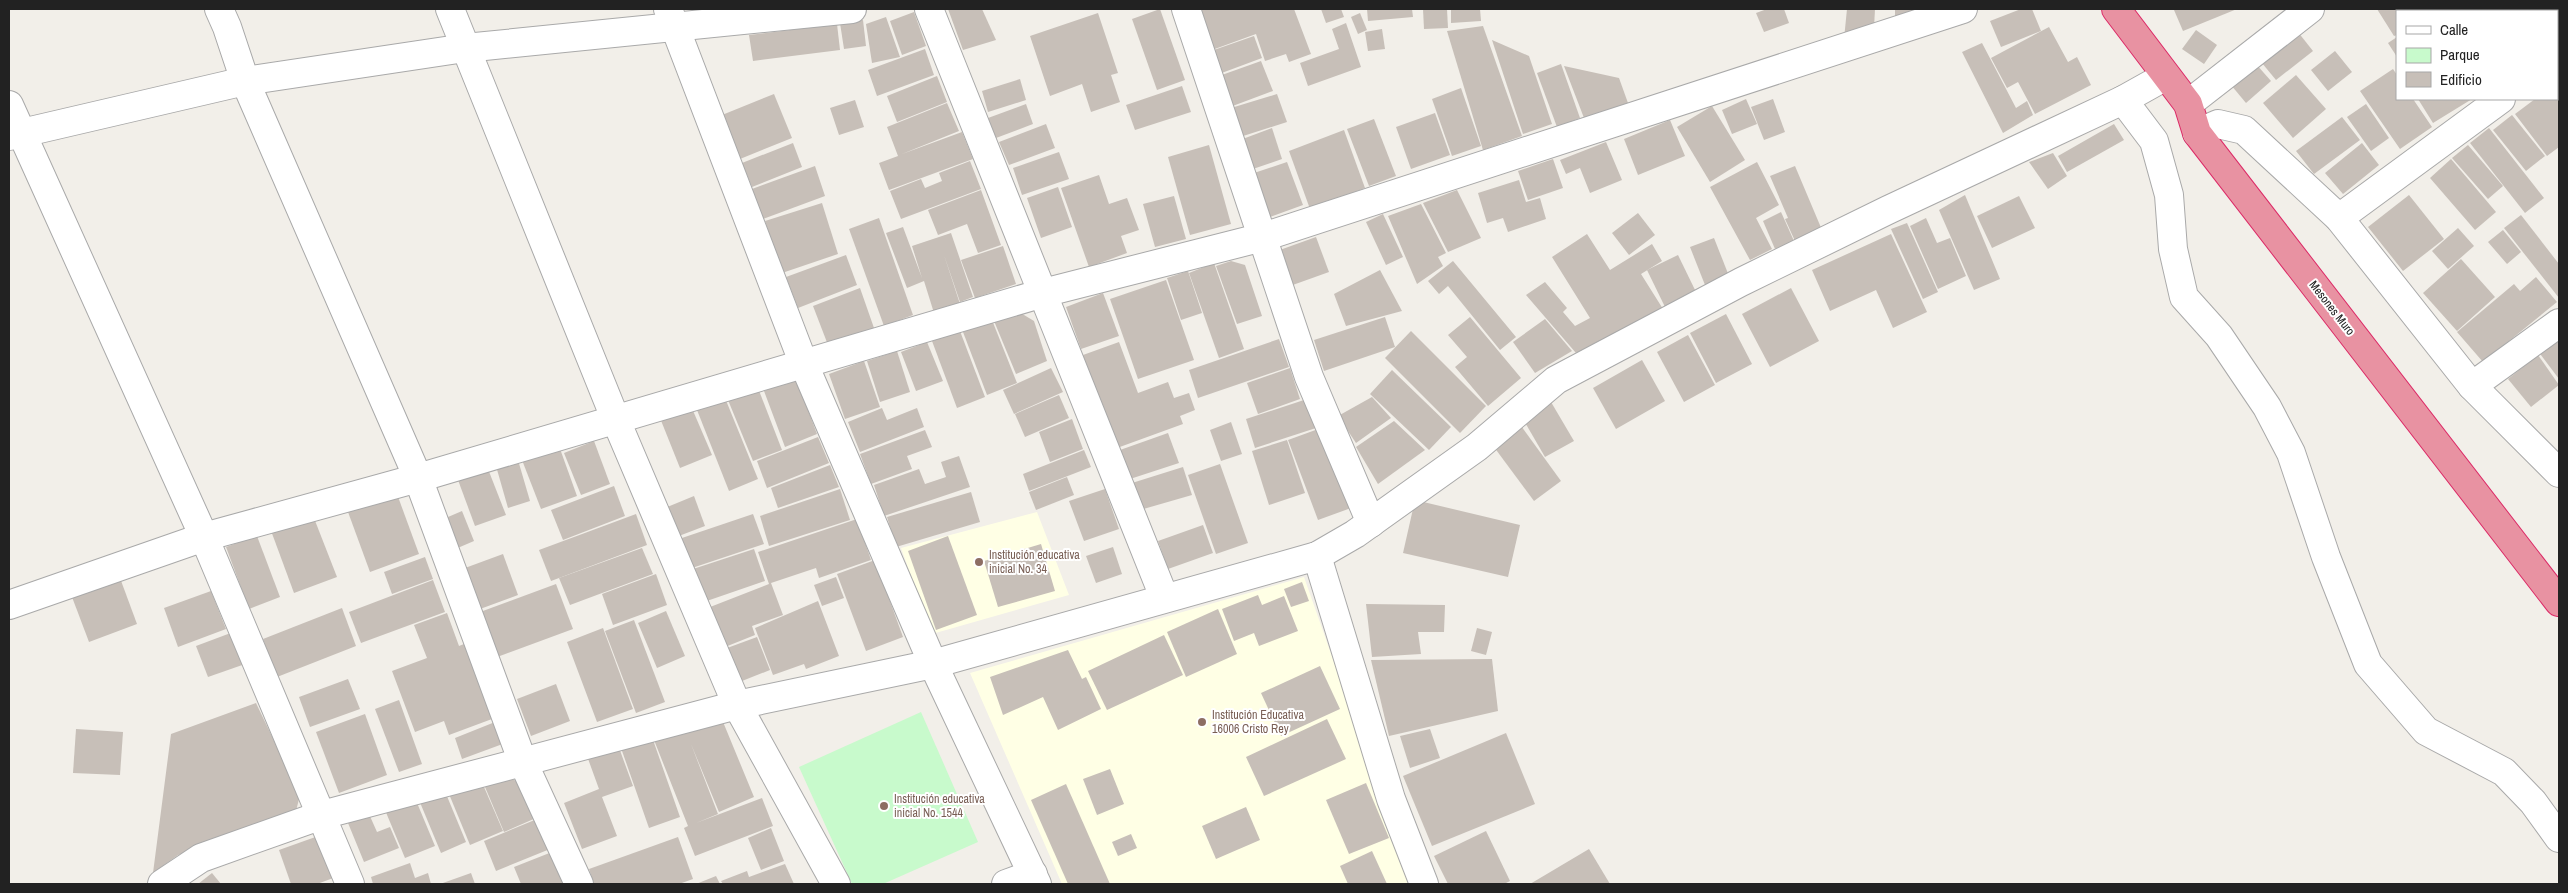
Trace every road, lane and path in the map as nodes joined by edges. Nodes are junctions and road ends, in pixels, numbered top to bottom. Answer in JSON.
{"nodes":[{"id":1,"x":219,"y":9,"type":"edge"},
{"id":2,"x":450,"y":9,"type":"edge"},
{"id":3,"x":852,"y":9,"type":"edge"},
{"id":4,"x":929,"y":9,"type":"edge"},
{"id":5,"x":1186,"y":9,"type":"edge"},
{"id":6,"x":1964,"y":9,"type":"edge"},
{"id":7,"x":2116,"y":9,"type":"edge"},
{"id":8,"x":2310,"y":9,"type":"edge"},
{"id":9,"x":671,"y":18,"type":"edge"},
{"id":10,"x":465,"y":48,"type":"junction"},
{"id":11,"x":2166,"y":76,"type":"junction"},
{"id":12,"x":244,"y":82,"type":"junction"},
{"id":13,"x":2123,"y":100,"type":"junction"},
{"id":14,"x":2500,"y":100,"type":"edge"},
{"id":15,"x":2188,"y":104,"type":"junction"},
{"id":16,"x":9,"y":106,"type":"edge"},
{"id":17,"x":15,"y":133,"type":"edge"},
{"id":18,"x":2196,"y":133,"type":"junction"},
{"id":19,"x":2339,"y":218,"type":"junction"},
{"id":20,"x":1263,"y":236,"type":"junction"},
{"id":21,"x":1043,"y":293,"type":"junction"},
{"id":22,"x":2559,"y":323,"type":"edge"},
{"id":23,"x":803,"y":362,"type":"junction"},
{"id":24,"x":2472,"y":386,"type":"junction"},
{"id":25,"x":615,"y":418,"type":"junction"},
{"id":26,"x":2559,"y":473,"type":"edge"},
{"id":27,"x":418,"y":478,"type":"junction"},
{"id":28,"x":1371,"y":523,"type":"junction"},
{"id":29,"x":204,"y":537,"type":"junction"},
{"id":30,"x":1317,"y":556,"type":"junction"},
{"id":31,"x":1164,"y":597,"type":"junction"},
{"id":32,"x":2559,"y":602,"type":"edge"},
{"id":33,"x":9,"y":605,"type":"edge"},
{"id":34,"x":933,"y":664,"type":"junction"},
{"id":35,"x":737,"y":705,"type":"junction"},
{"id":36,"x":522,"y":760,"type":"junction"},
{"id":37,"x":322,"y":815,"type":"junction"},
{"id":38,"x":2559,"y":838,"type":"edge"},
{"id":39,"x":1035,"y":879,"type":"edge"},
{"id":40,"x":162,"y":884,"type":"edge"},
{"id":41,"x":350,"y":884,"type":"edge"},
{"id":42,"x":579,"y":884,"type":"edge"},
{"id":43,"x":836,"y":884,"type":"edge"},
{"id":44,"x":1006,"y":884,"type":"edge"},
{"id":45,"x":1424,"y":884,"type":"edge"}],
"edges":[{"from":1,"to":12,"type":"street"},
{"from":2,"to":10,"type":"street"},
{"from":3,"to":9,"type":"street"},
{"from":4,"to":21,"type":"street"},
{"from":5,"to":20,"type":"street"},
{"from":6,"to":20,"type":"street"},
{"from":7,"to":11,"type":"highway","name":"Mesones Muro"},
{"from":8,"to":15,"type":"street"},
{"from":9,"to":10,"type":"street"},
{"from":9,"to":23,"type":"street"},
{"from":10,"to":12,"type":"street"},
{"from":10,"to":25,"type":"street"},
{"from":11,"to":13,"type":"street"},
{"from":11,"to":15,"type":"highway","name":"Mesones Muro"},
{"from":12,"to":17,"type":"street"},
{"from":12,"to":27,"type":"street"},
{"from":13,"to":28,"type":"street"},
{"from":13,"to":38,"type":"street"},
{"from":14,"to":19,"type":"street"},
{"from":15,"to":18,"type":"highway","name":"Mesones Muro"},
{"from":16,"to":17,"type":"street"},
{"from":17,"to":29,"type":"street"},
{"from":18,"to":19,"type":"street"},
{"from":18,"to":32,"type":"highway","name":"Mesones Muro"},
{"from":19,"to":24,"type":"street"},
{"from":20,"to":21,"type":"street"},
{"from":20,"to":28,"type":"street"},
{"from":21,"to":23,"type":"street"},
{"from":21,"to":31,"type":"street"},
{"from":22,"to":24,"type":"street"},
{"from":23,"to":25,"type":"street"},
{"from":23,"to":34,"type":"street"},
{"from":24,"to":26,"type":"street"},
{"from":25,"to":27,"type":"street"},
{"from":25,"to":35,"type":"street"},
{"from":27,"to":29,"type":"street"},
{"from":27,"to":36,"type":"street"},
{"from":28,"to":30,"type":"street"},
{"from":29,"to":33,"type":"street"},
{"from":29,"to":37,"type":"street"},
{"from":30,"to":31,"type":"street"},
{"from":30,"to":45,"type":"street"},
{"from":31,"to":34,"type":"street"},
{"from":34,"to":35,"type":"street"},
{"from":34,"to":39,"type":"street"},
{"from":35,"to":36,"type":"street"},
{"from":35,"to":43,"type":"street"},
{"from":36,"to":37,"type":"street"},
{"from":36,"to":42,"type":"street"},
{"from":37,"to":40,"type":"street"},
{"from":37,"to":41,"type":"street"},
{"from":39,"to":44,"type":"street"}]}
